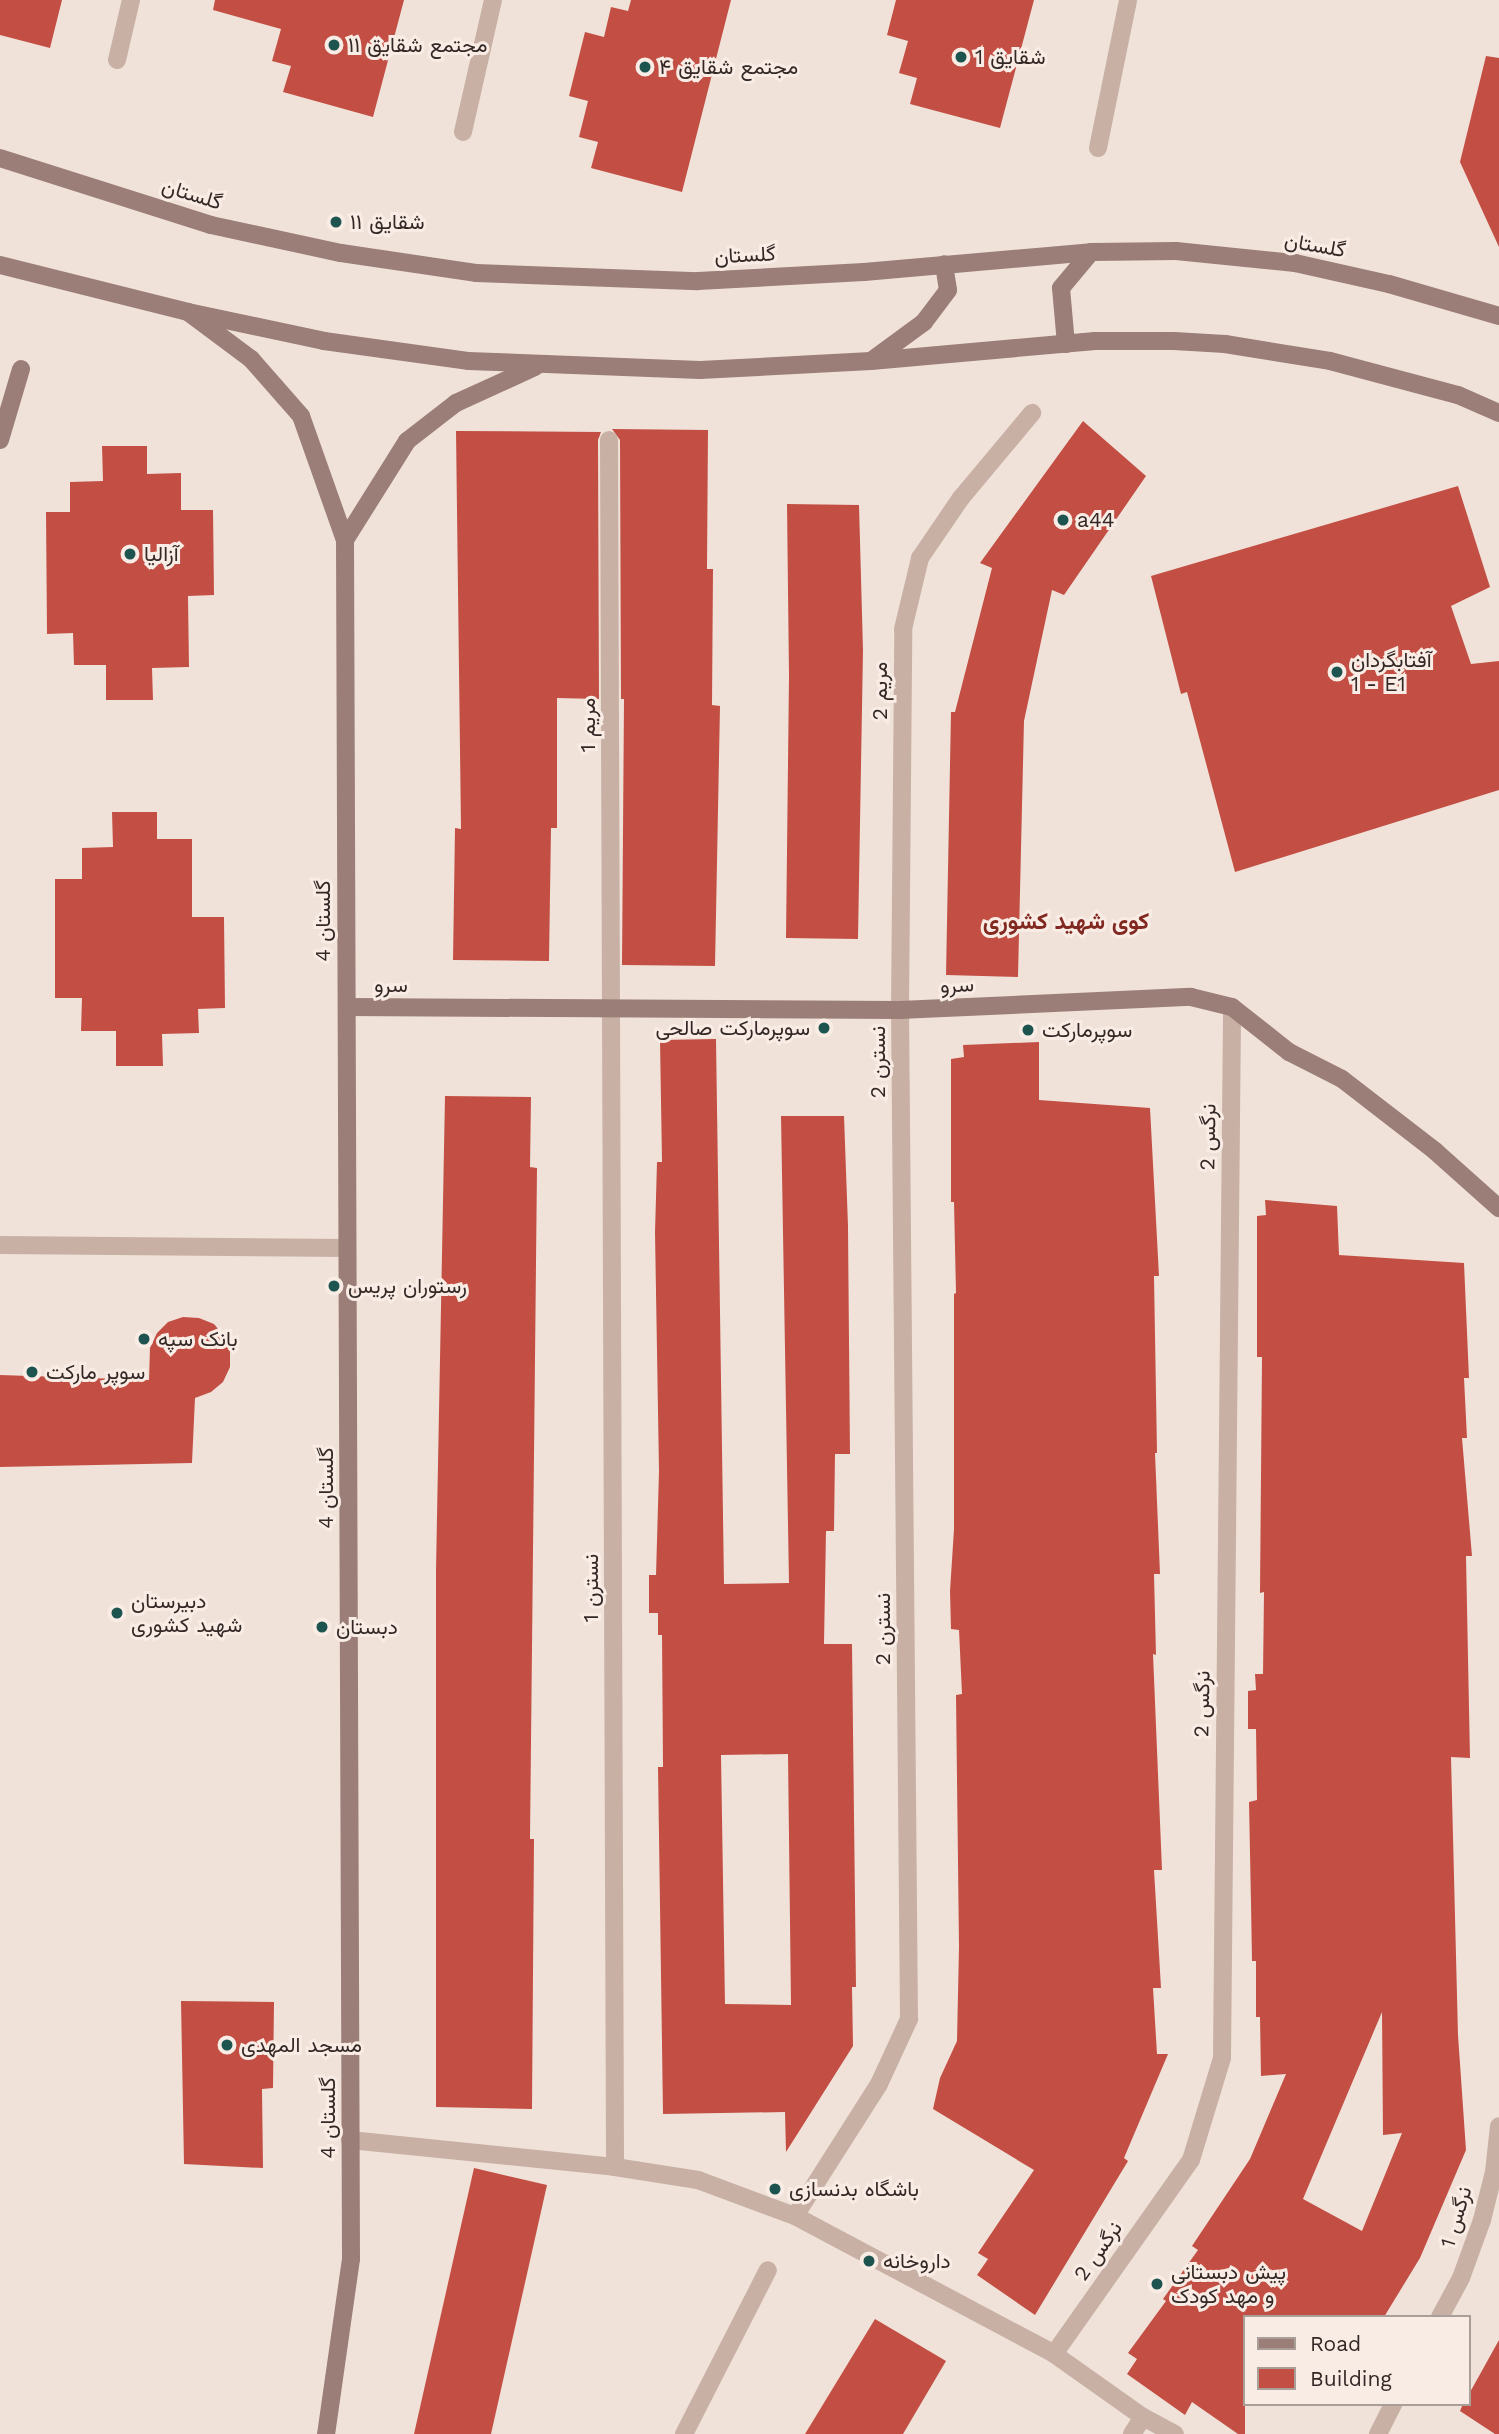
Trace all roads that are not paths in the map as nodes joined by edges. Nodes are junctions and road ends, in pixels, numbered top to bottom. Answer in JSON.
{"nodes":[{"id":1,"x":131,"y":0,"type":"edge"},
{"id":2,"x":493,"y":0,"type":"edge"},
{"id":3,"x":1128,"y":0,"type":"edge"},
{"id":4,"x":117,"y":60,"type":"dead end"},
{"id":5,"x":463,"y":132,"type":"dead end"},
{"id":6,"x":1098,"y":148,"type":"dead end"},
{"id":7,"x":6,"y":158,"type":"edge"},
{"id":8,"x":1091,"y":252,"type":"junction"},
{"id":9,"x":944,"y":264,"type":"junction"},
{"id":10,"x":0,"y":265,"type":"edge"},
{"id":11,"x":188,"y":312,"type":"junction"},
{"id":12,"x":1499,"y":316,"type":"edge"},
{"id":13,"x":1066,"y":344,"type":"junction"},
{"id":14,"x":871,"y":361,"type":"junction"},
{"id":15,"x":537,"y":366,"type":"junction"},
{"id":16,"x":21,"y":369,"type":"dead end"},
{"id":17,"x":1032,"y":413,"type":"dead end"},
{"id":18,"x":1499,"y":413,"type":"edge"},
{"id":19,"x":0,"y":440,"type":"edge"},
{"id":20,"x":609,"y":440,"type":"dead end"},
{"id":21,"x":345,"y":540,"type":"junction"},
{"id":22,"x":346,"y":1007,"type":"junction"},
{"id":23,"x":1232,"y":1007,"type":"junction"},
{"id":24,"x":612,"y":1009,"type":"junction"},
{"id":25,"x":901,"y":1010,"type":"junction"},
{"id":26,"x":1499,"y":1208,"type":"edge"},
{"id":27,"x":0,"y":1245,"type":"edge"},
{"id":28,"x":347,"y":1248,"type":"junction"},
{"id":29,"x":1499,"y":2126,"type":"edge"},
{"id":30,"x":350,"y":2140,"type":"junction"},
{"id":31,"x":615,"y":2167,"type":"junction"},
{"id":32,"x":795,"y":2216,"type":"junction"},
{"id":33,"x":768,"y":2270,"type":"dead end"},
{"id":34,"x":1441,"y":2315,"type":"edge"},
{"id":35,"x":1054,"y":2354,"type":"junction"},
{"id":36,"x":1392,"y":2406,"type":"edge"},
{"id":37,"x":1143,"y":2417,"type":"junction"},
{"id":38,"x":326,"y":2434,"type":"edge"},
{"id":39,"x":684,"y":2434,"type":"edge"},
{"id":40,"x":1132,"y":2434,"type":"edge"},
{"id":41,"x":1175,"y":2434,"type":"edge"},
{"id":42,"x":1378,"y":2434,"type":"edge"}],
"edges":[{"from":1,"to":4,"type":"street"},
{"from":2,"to":5,"type":"street"},
{"from":3,"to":6,"type":"street"},
{"from":7,"to":9,"type":"street","name":"گلستان"},
{"from":8,"to":9,"type":"street","name":"گلستان"},
{"from":8,"to":12,"type":"street","name":"گلستان"},
{"from":8,"to":13,"type":"street"},
{"from":9,"to":14,"type":"street"},
{"from":10,"to":11,"type":"street"},
{"from":11,"to":15,"type":"street"},
{"from":11,"to":21,"type":"street"},
{"from":13,"to":14,"type":"street"},
{"from":13,"to":18,"type":"street"},
{"from":14,"to":15,"type":"street"},
{"from":15,"to":21,"type":"street"},
{"from":16,"to":19,"type":"street"},
{"from":17,"to":25,"type":"street","name":"مریم 2"},
{"from":20,"to":24,"type":"street","name":"مریم 1"},
{"from":21,"to":22,"type":"street","name":"گلستان 4"},
{"from":22,"to":24,"type":"street","name":"سرو"},
{"from":22,"to":28,"type":"street","name":"گلستان 4"},
{"from":23,"to":25,"type":"street","name":"سرو"},
{"from":23,"to":26,"type":"street","name":"سرو"},
{"from":23,"to":35,"type":"street","name":"نرگس 2"},
{"from":24,"to":25,"type":"street","name":"سرو"},
{"from":24,"to":31,"type":"street","name":"نسترن 1"},
{"from":25,"to":32,"type":"street","name":"نسترن 2"},
{"from":27,"to":28,"type":"street"},
{"from":28,"to":30,"type":"street","name":"گلستان 4"},
{"from":29,"to":34,"type":"street","name":"نرگس 1"},
{"from":30,"to":31,"type":"street"},
{"from":30,"to":38,"type":"street","name":"گلستان 4"},
{"from":31,"to":32,"type":"street"},
{"from":32,"to":35,"type":"street"},
{"from":33,"to":39,"type":"street"},
{"from":35,"to":37,"type":"street"},
{"from":36,"to":42,"type":"street"},
{"from":37,"to":40,"type":"street"},
{"from":37,"to":41,"type":"street"}]}
